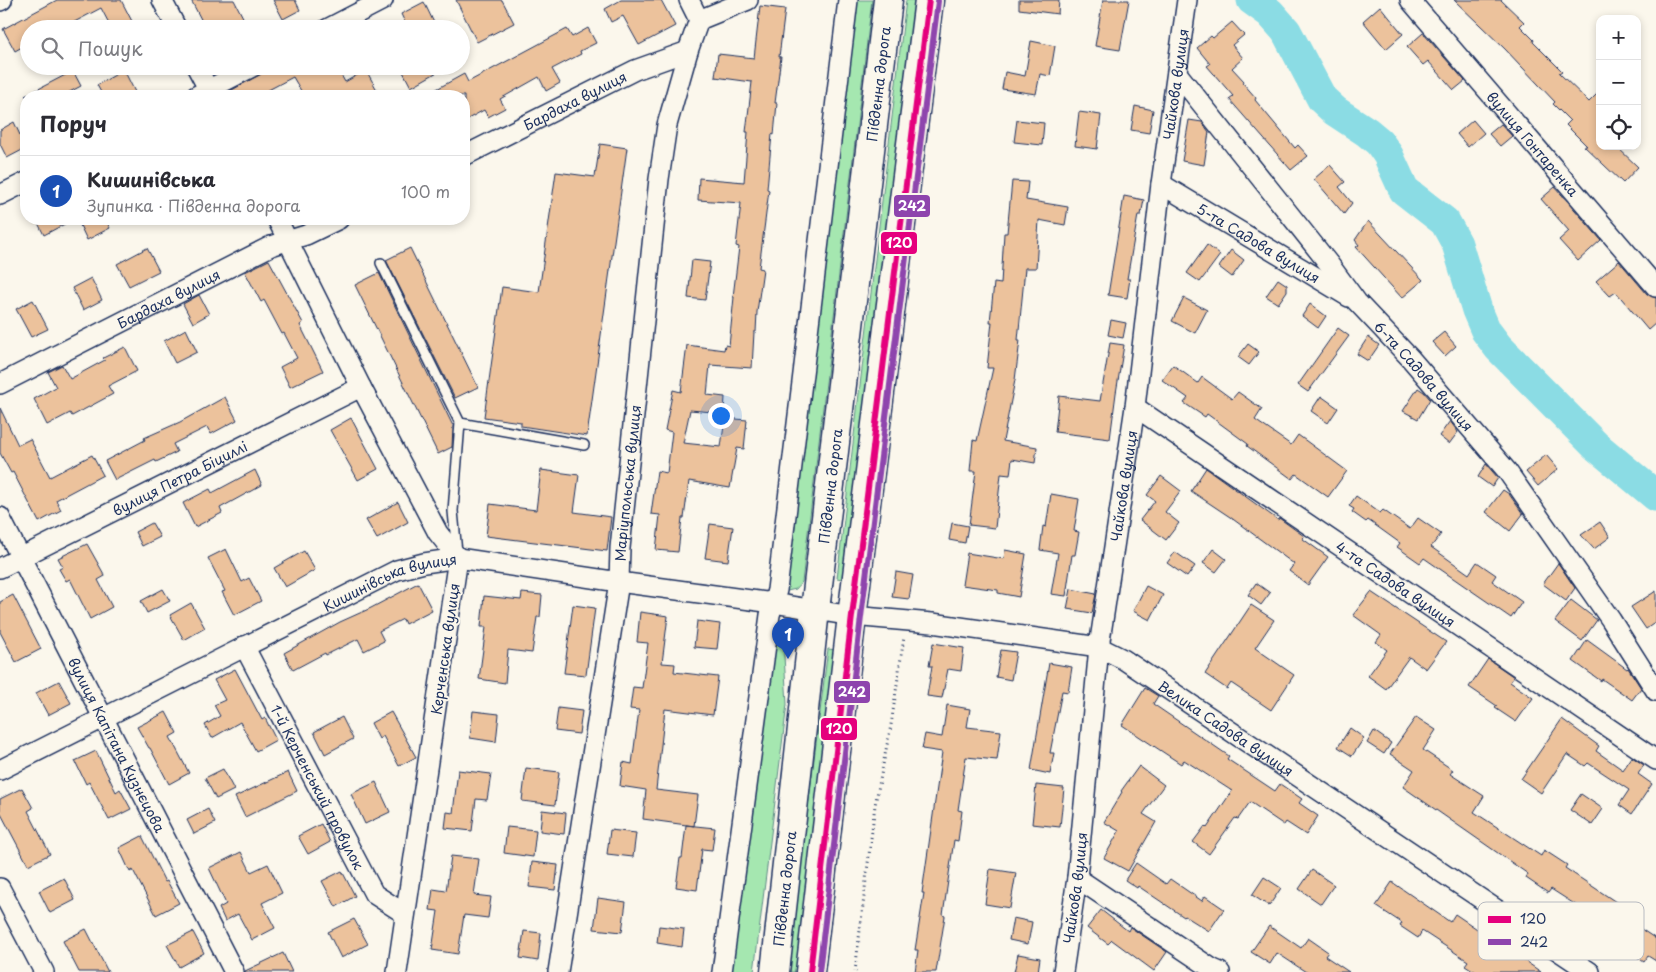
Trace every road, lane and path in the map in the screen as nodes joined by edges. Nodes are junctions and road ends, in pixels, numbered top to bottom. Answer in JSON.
{"nodes":[{"id":1,"x":162,"y":0,"type":"edge"},
{"id":2,"x":383,"y":0,"type":"edge"},
{"id":3,"x":689,"y":0,"type":"edge"},
{"id":4,"x":748,"y":0,"type":"edge"},
{"id":5,"x":848,"y":0,"type":"edge"},
{"id":6,"x":888,"y":0,"type":"edge"},
{"id":7,"x":929,"y":0,"type":"edge"},
{"id":8,"x":1188,"y":0,"type":"edge"},
{"id":9,"x":1410,"y":0,"type":"edge"},
{"id":10,"x":172,"y":20,"type":"edge"},
{"id":11,"x":344,"y":20,"type":"edge"},
{"id":12,"x":699,"y":20,"type":"junction"},
{"id":13,"x":688,"y":51,"type":"junction"},
{"id":14,"x":1177,"y":74,"type":"junction"},
{"id":15,"x":199,"y":75,"type":"edge"},
{"id":16,"x":238,"y":75,"type":"edge"},
{"id":17,"x":204,"y":90,"type":"edge"},
{"id":18,"x":212,"y":90,"type":"edge"},
{"id":19,"x":470,"y":153,"type":"edge"},
{"id":20,"x":1161,"y":184,"type":"junction"},
{"id":21,"x":20,"y":185,"type":"edge"},
{"id":22,"x":0,"y":195,"type":"edge"},
{"id":23,"x":280,"y":225,"type":"edge"},
{"id":24,"x":327,"y":225,"type":"edge"},
{"id":25,"x":288,"y":241,"type":"junction"},
{"id":26,"x":381,"y":263,"type":"dead end"},
{"id":27,"x":1656,"y":287,"type":"edge"},
{"id":28,"x":1357,"y":302,"type":"junction"},
{"id":29,"x":0,"y":384,"type":"edge"},
{"id":30,"x":361,"y":387,"type":"junction"},
{"id":31,"x":1135,"y":408,"type":"junction"},
{"id":32,"x":460,"y":423,"type":"junction"},
{"id":33,"x":584,"y":445,"type":"dead end"},
{"id":34,"x":0,"y":517,"type":"edge"},
{"id":35,"x":21,"y":557,"type":"junction"},
{"id":36,"x":458,"y":558,"type":"junction"},
{"id":37,"x":0,"y":568,"type":"edge"},
{"id":38,"x":619,"y":582,"type":"junction"},
{"id":39,"x":773,"y":603,"type":"junction"},
{"id":40,"x":815,"y":610,"type":"junction"},
{"id":41,"x":852,"y":616,"type":"junction"},
{"id":42,"x":906,"y":621,"type":"junction"},
{"id":43,"x":244,"y":646,"type":"junction"},
{"id":44,"x":1100,"y":647,"type":"junction"},
{"id":45,"x":1656,"y":692,"type":"edge"},
{"id":46,"x":102,"y":717,"type":"junction"},
{"id":47,"x":1656,"y":760,"type":"edge"},
{"id":48,"x":0,"y":770,"type":"edge"},
{"id":49,"x":1077,"y":878,"type":"junction"},
{"id":50,"x":0,"y":888,"type":"edge"},
{"id":51,"x":1486,"y":902,"type":"edge"},
{"id":52,"x":405,"y":914,"type":"junction"},
{"id":53,"x":1572,"y":960,"type":"edge"},
{"id":54,"x":44,"y":972,"type":"edge"},
{"id":55,"x":234,"y":972,"type":"edge"},
{"id":56,"x":397,"y":972,"type":"edge"},
{"id":57,"x":558,"y":972,"type":"edge"},
{"id":58,"x":722,"y":972,"type":"edge"},
{"id":59,"x":775,"y":972,"type":"edge"},
{"id":60,"x":810,"y":972,"type":"edge"},
{"id":61,"x":855,"y":972,"type":"edge"},
{"id":62,"x":1063,"y":972,"type":"edge"},
{"id":63,"x":1220,"y":972,"type":"edge"},
{"id":64,"x":1590,"y":972,"type":"edge"}],
"edges":[{"from":1,"to":10,"type":"street"},
{"from":2,"to":11,"type":"street"},
{"from":3,"to":12,"type":"street"},
{"from":4,"to":12,"type":"street"},
{"from":5,"to":39,"type":"street"},
{"from":6,"to":40,"type":"main road","name":"Південна дорога"},
{"from":7,"to":41,"type":"main road"},
{"from":8,"to":14,"type":"street","name":"Чайкова вулиця"},
{"from":9,"to":27,"type":"street","name":"вулиця Гонтаренка"},
{"from":12,"to":13,"type":"street","name":"Маріупольська вулиця"},
{"from":13,"to":19,"type":"street","name":"Бардаха вулиця"},
{"from":13,"to":38,"type":"street","name":"Маріупольська вулиця"},
{"from":14,"to":20,"type":"street","name":"Чайкова вулиця"},
{"from":14,"to":28,"type":"street","name":"6-та Садова вулиця"},
{"from":15,"to":17,"type":"street"},
{"from":16,"to":18,"type":"street"},
{"from":20,"to":28,"type":"street","name":"5-та Садова вулиця"},
{"from":20,"to":31,"type":"street","name":"Чайкова вулиця"},
{"from":21,"to":22,"type":"street"},
{"from":23,"to":25,"type":"street"},
{"from":24,"to":25,"type":"street","name":"Бардаха вулиця"},
{"from":25,"to":29,"type":"street","name":"Бардаха вулиця"},
{"from":25,"to":30,"type":"street"},
{"from":26,"to":32,"type":"lane"},
{"from":28,"to":45,"type":"street","name":"6-та Садова вулиця"},
{"from":30,"to":35,"type":"street","name":"вулиця Петра Біциллі"},
{"from":30,"to":36,"type":"street"},
{"from":31,"to":44,"type":"street","name":"Чайкова вулиця"},
{"from":31,"to":47,"type":"street","name":"4-та Садова вулиця"},
{"from":32,"to":33,"type":"lane"},
{"from":32,"to":36,"type":"lane"},
{"from":34,"to":35,"type":"street","name":"вулиця Капітана Кузнєцова"},
{"from":35,"to":37,"type":"street","name":"вулиця Петра Біциллі"},
{"from":35,"to":46,"type":"street","name":"вулиця Капітана Кузнєцова"},
{"from":36,"to":38,"type":"street","name":"Кишинівська вулиця"},
{"from":36,"to":43,"type":"street","name":"Кишинівська вулиця"},
{"from":36,"to":52,"type":"street","name":"Керченська вулиця"},
{"from":38,"to":39,"type":"street","name":"Кишинівська вулиця"},
{"from":38,"to":57,"type":"street","name":"Маріупольська вулиця"},
{"from":39,"to":40,"type":"street","name":"Кишинівська вулиця"},
{"from":39,"to":58,"type":"street"},
{"from":40,"to":41,"type":"street","name":"Велика Садова вулиця"},
{"from":40,"to":59,"type":"main road","name":"Південна дорога"},
{"from":41,"to":42,"type":"street","name":"Велика Садова вулиця"},
{"from":41,"to":60,"type":"main road"},
{"from":42,"to":44,"type":"street","name":"Велика Садова вулиця"},
{"from":42,"to":61,"type":"path"},
{"from":43,"to":46,"type":"street","name":"Кишинівська вулиця"},
{"from":43,"to":52,"type":"street","name":"1-й Керченський провулок"},
{"from":44,"to":49,"type":"street","name":"Чайкова вулиця"},
{"from":44,"to":51,"type":"street","name":"Велика Садова вулиця"},
{"from":46,"to":48,"type":"street","name":"Кишинівська вулиця"},
{"from":46,"to":55,"type":"street","name":"вулиця Капітана Кузнєцова"},
{"from":49,"to":62,"type":"street","name":"Чайкова вулиця"},
{"from":49,"to":63,"type":"street"},
{"from":50,"to":54,"type":"street"},
{"from":52,"to":56,"type":"street","name":"Керченська вулиця"},
{"from":53,"to":64,"type":"street","name":"Велика Садова вулиця"}]}
